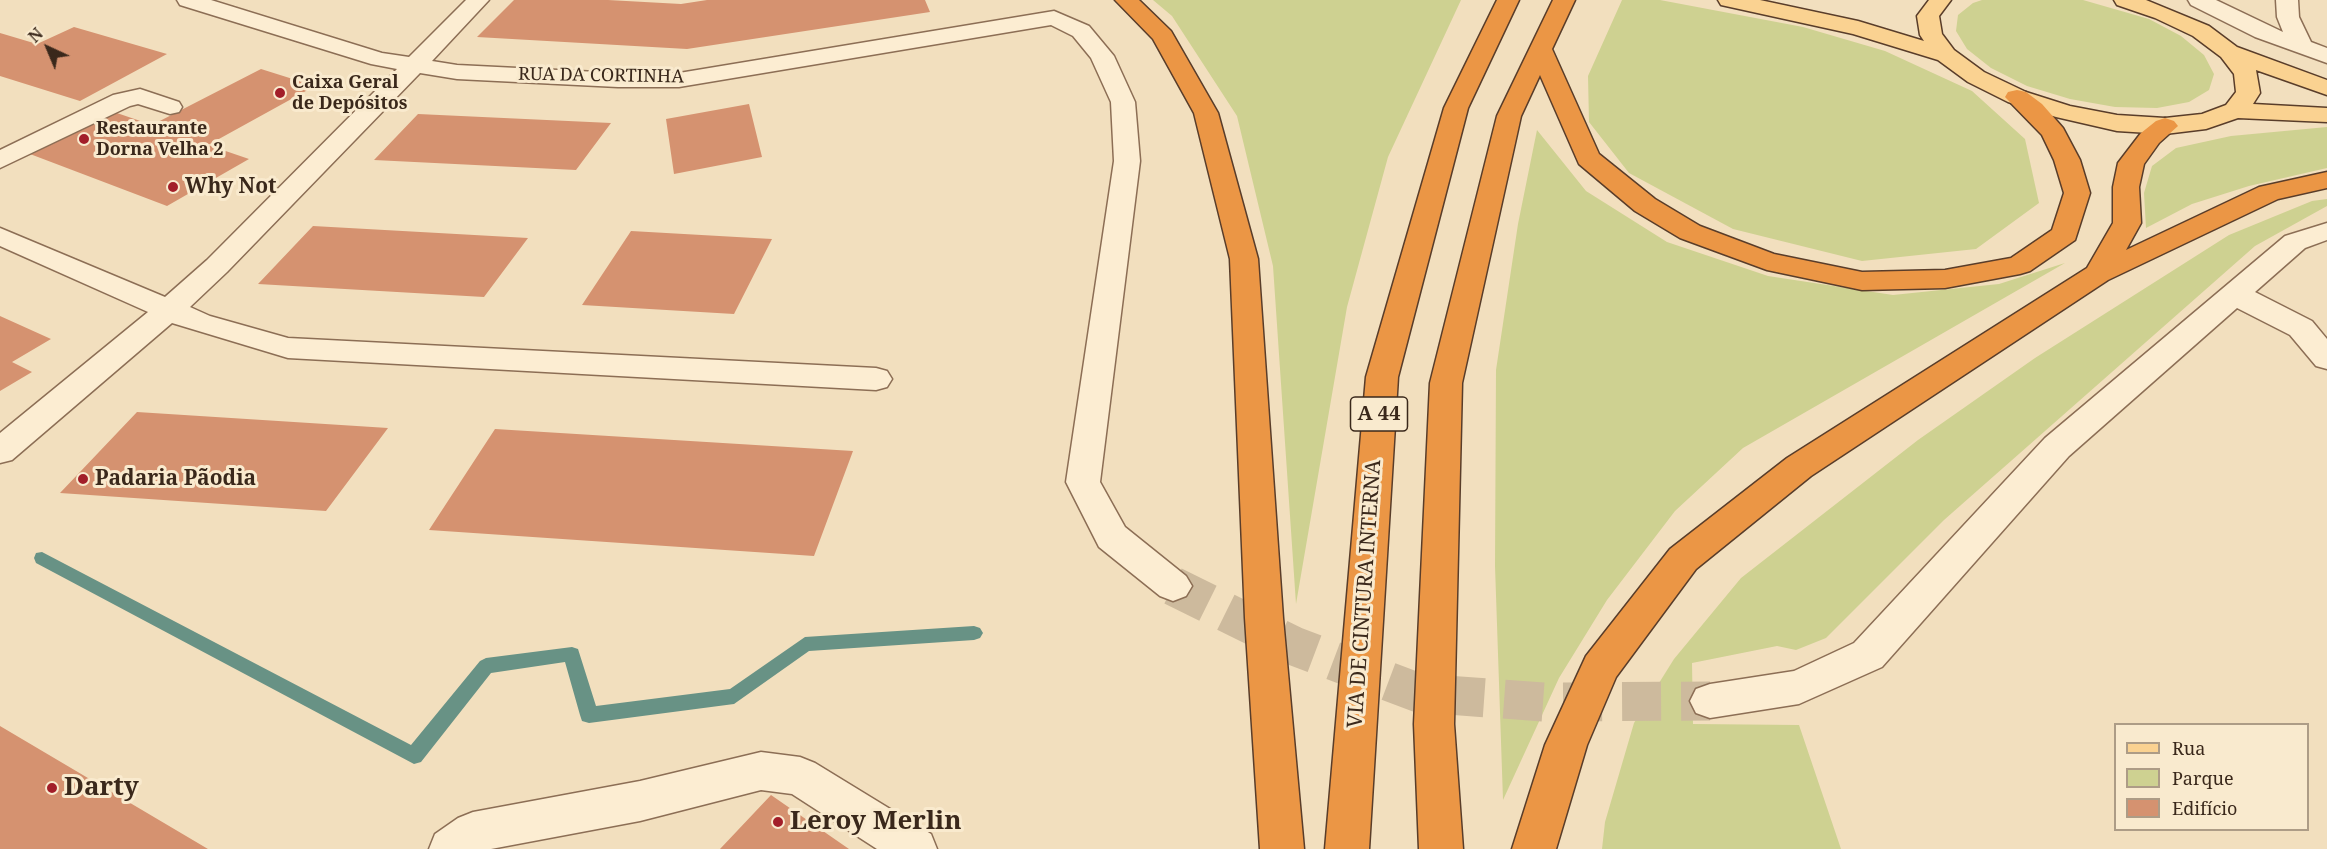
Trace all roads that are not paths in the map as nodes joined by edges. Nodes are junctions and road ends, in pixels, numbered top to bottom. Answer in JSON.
{"nodes":[{"id":1,"x":188,"y":0,"type":"edge"},
{"id":2,"x":478,"y":0,"type":"edge"},
{"id":3,"x":1126,"y":0,"type":"edge"},
{"id":4,"x":1508,"y":0,"type":"edge"},
{"id":5,"x":1729,"y":0,"type":"edge"},
{"id":6,"x":1940,"y":0,"type":"edge"},
{"id":7,"x":2126,"y":0,"type":"edge"},
{"id":8,"x":2199,"y":0,"type":"edge"},
{"id":9,"x":2287,"y":0,"type":"edge"},
{"id":10,"x":1561,"y":3,"type":"edge"},
{"id":11,"x":1048,"y":9,"type":"edge"},
{"id":12,"x":2301,"y":48,"type":"junction"},
{"id":13,"x":1542,"y":51,"type":"junction"},
{"id":14,"x":2229,"y":52,"type":"junction"},
{"id":15,"x":1946,"y":55,"type":"junction"},
{"id":16,"x":2327,"y":57,"type":"edge"},
{"id":17,"x":414,"y":64,"type":"junction"},
{"id":18,"x":2327,"y":88,"type":"edge"},
{"id":19,"x":2016,"y":97,"type":"junction"},
{"id":20,"x":170,"y":107,"type":"dead end"},
{"id":21,"x":2235,"y":110,"type":"junction"},
{"id":22,"x":2327,"y":115,"type":"edge"},
{"id":23,"x":2165,"y":126,"type":"junction"},
{"id":24,"x":0,"y":160,"type":"edge"},
{"id":25,"x":2327,"y":180,"type":"edge"},
{"id":26,"x":2327,"y":231,"type":"edge"},
{"id":27,"x":0,"y":236,"type":"edge"},
{"id":28,"x":2098,"y":274,"type":"junction"},
{"id":29,"x":2234,"y":294,"type":"junction"},
{"id":30,"x":169,"y":310,"type":"junction"},
{"id":31,"x":2327,"y":359,"type":"edge"},
{"id":32,"x":876,"y":379,"type":"dead end"},
{"id":33,"x":0,"y":451,"type":"edge"},
{"id":34,"x":1173,"y":585,"type":"tunnel mouth"},
{"id":35,"x":1710,"y":701,"type":"tunnel mouth"},
{"id":36,"x":451,"y":849,"type":"edge"},
{"id":37,"x":915,"y":849,"type":"edge"},
{"id":38,"x":1282,"y":849,"type":"edge"},
{"id":39,"x":1347,"y":849,"type":"edge"},
{"id":40,"x":1441,"y":849,"type":"edge"},
{"id":41,"x":1534,"y":849,"type":"edge"}],
"edges":[{"from":1,"to":17,"type":"street","name":"RUA DA CORTINHA"},
{"from":2,"to":17,"type":"street"},
{"from":3,"to":38,"type":"highway"},
{"from":4,"to":39,"type":"highway","name":"VIA DE CINTURA INTERNA","number":"A 44"},
{"from":5,"to":15,"type":"main road"},
{"from":6,"to":15,"type":"main road"},
{"from":7,"to":14,"type":"main road"},
{"from":8,"to":12,"type":"street"},
{"from":9,"to":12,"type":"street"},
{"from":10,"to":13,"type":"highway"},
{"from":11,"to":17,"type":"street","name":"RUA DA CORTINHA"},
{"from":11,"to":34,"type":"street"},
{"from":12,"to":16,"type":"street"},
{"from":13,"to":19,"type":"highway"},
{"from":13,"to":40,"type":"highway"},
{"from":14,"to":18,"type":"main road"},
{"from":14,"to":21,"type":"main road"},
{"from":15,"to":19,"type":"main road"},
{"from":17,"to":30,"type":"street"},
{"from":19,"to":23,"type":"main road"},
{"from":20,"to":24,"type":"street"},
{"from":21,"to":22,"type":"main road"},
{"from":21,"to":23,"type":"main road"},
{"from":23,"to":28,"type":"highway"},
{"from":25,"to":28,"type":"highway"},
{"from":26,"to":29,"type":"street"},
{"from":27,"to":30,"type":"street"},
{"from":28,"to":41,"type":"highway"},
{"from":29,"to":31,"type":"street"},
{"from":29,"to":35,"type":"street"},
{"from":30,"to":32,"type":"street"},
{"from":30,"to":33,"type":"street"},
{"from":36,"to":37,"type":"street"}]}
